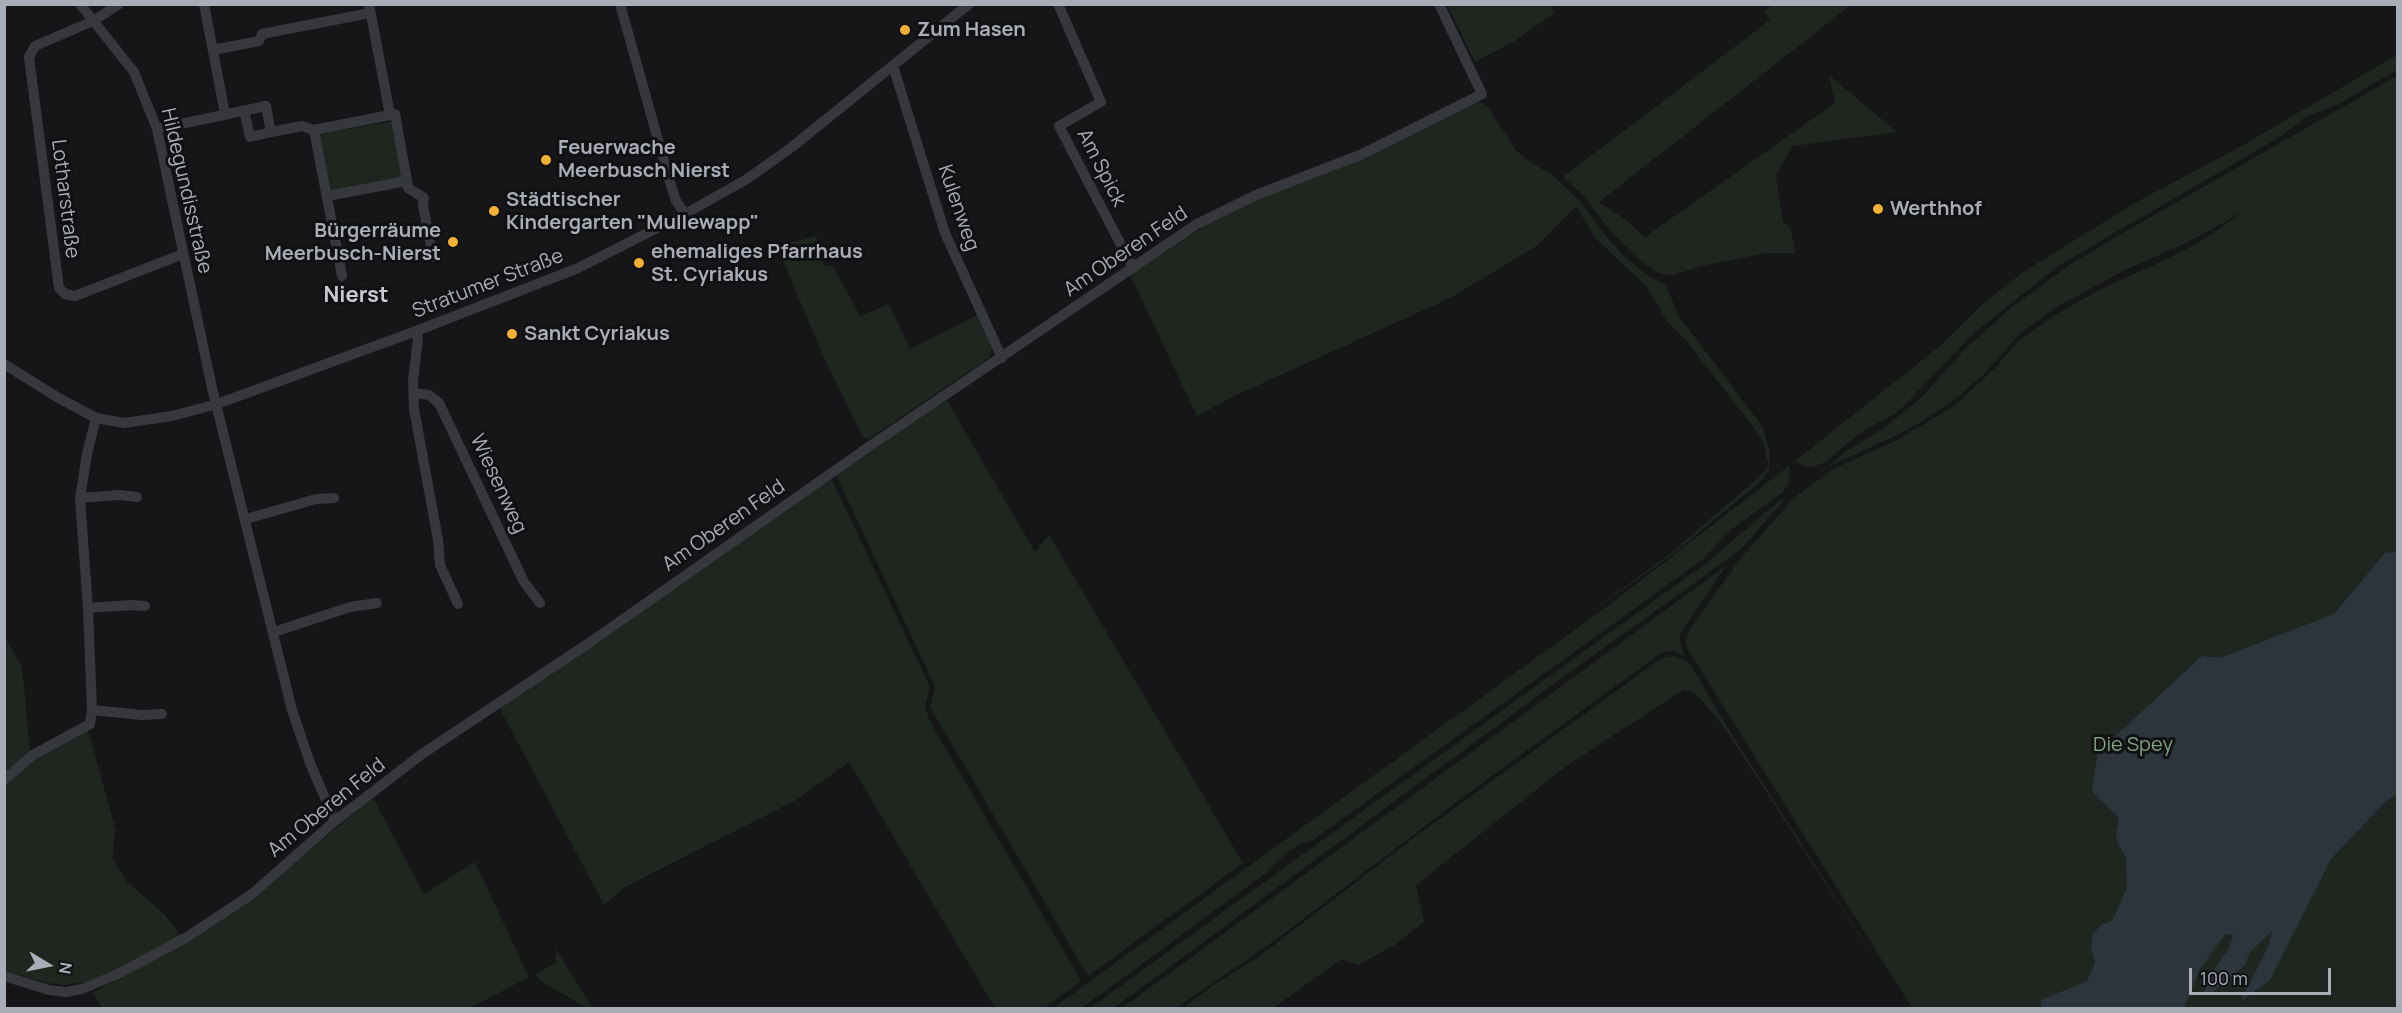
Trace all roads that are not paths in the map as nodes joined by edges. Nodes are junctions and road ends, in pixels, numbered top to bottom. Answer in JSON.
{"nodes":[{"id":1,"x":80,"y":4,"type":"edge"},
{"id":2,"x":119,"y":4,"type":"edge"},
{"id":3,"x":204,"y":4,"type":"edge"},
{"id":4,"x":620,"y":4,"type":"edge"},
{"id":5,"x":969,"y":4,"type":"edge"},
{"id":6,"x":1058,"y":4,"type":"edge"},
{"id":7,"x":1439,"y":4,"type":"edge"},
{"id":8,"x":370,"y":9,"type":"edge"},
{"id":9,"x":93,"y":21,"type":"junction"},
{"id":10,"x":213,"y":50,"type":"junction"},
{"id":11,"x":893,"y":66,"type":"junction"},
{"id":12,"x":244,"y":110,"type":"junction"},
{"id":13,"x":225,"y":114,"type":"junction"},
{"id":14,"x":390,"y":115,"type":"junction"},
{"id":15,"x":157,"y":129,"type":"junction"},
{"id":16,"x":314,"y":130,"type":"junction"},
{"id":17,"x":271,"y":132,"type":"junction"},
{"id":18,"x":407,"y":181,"type":"junction"},
{"id":19,"x":327,"y":196,"type":"junction"},
{"id":20,"x":685,"y":214,"type":"junction"},
{"id":21,"x":183,"y":254,"type":"junction"},
{"id":22,"x":433,"y":257,"type":"dead end"},
{"id":23,"x":1132,"y":268,"type":"junction"},
{"id":24,"x":342,"y":276,"type":"dead end"},
{"id":25,"x":416,"y":331,"type":"junction"},
{"id":26,"x":1002,"y":358,"type":"junction"},
{"id":27,"x":4,"y":364,"type":"edge"},
{"id":28,"x":414,"y":393,"type":"junction"},
{"id":29,"x":217,"y":404,"type":"junction"},
{"id":30,"x":96,"y":418,"type":"junction"},
{"id":31,"x":137,"y":497,"type":"dead end"},
{"id":32,"x":80,"y":498,"type":"junction"},
{"id":33,"x":334,"y":498,"type":"dead end"},
{"id":34,"x":246,"y":519,"type":"junction"},
{"id":35,"x":377,"y":603,"type":"dead end"},
{"id":36,"x":540,"y":603,"type":"dead end"},
{"id":37,"x":458,"y":604,"type":"dead end"},
{"id":38,"x":146,"y":606,"type":"dead end"},
{"id":39,"x":88,"y":608,"type":"junction"},
{"id":40,"x":274,"y":632,"type":"junction"},
{"id":41,"x":92,"y":710,"type":"junction"},
{"id":42,"x":162,"y":714,"type":"dead end"},
{"id":43,"x":4,"y":780,"type":"edge"},
{"id":44,"x":335,"y":821,"type":"junction"},
{"id":45,"x":4,"y":976,"type":"edge"}],
"edges":[{"from":1,"to":9,"type":"street","name":"Hildegundisstraße"},
{"from":2,"to":9,"type":"street"},
{"from":3,"to":10,"type":"street"},
{"from":4,"to":20,"type":"street"},
{"from":5,"to":11,"type":"street","name":"Stratumer Straße"},
{"from":6,"to":23,"type":"street","name":"Am Spick"},
{"from":7,"to":23,"type":"street","name":"Am Oberen Feld"},
{"from":8,"to":10,"type":"street"},
{"from":8,"to":14,"type":"street"},
{"from":9,"to":15,"type":"street","name":"Hildegundisstraße"},
{"from":9,"to":21,"type":"street","name":"Lotharstraße"},
{"from":10,"to":13,"type":"street"},
{"from":11,"to":20,"type":"street","name":"Stratumer Straße"},
{"from":11,"to":26,"type":"street","name":"Kulenweg"},
{"from":12,"to":13,"type":"street"},
{"from":12,"to":17,"type":"street"},
{"from":12,"to":17,"type":"street"},
{"from":13,"to":15,"type":"street"},
{"from":14,"to":16,"type":"street"},
{"from":14,"to":18,"type":"street"},
{"from":15,"to":21,"type":"street","name":"Hildegundisstraße"},
{"from":16,"to":17,"type":"street"},
{"from":16,"to":19,"type":"street"},
{"from":18,"to":19,"type":"street"},
{"from":18,"to":22,"type":"street"},
{"from":19,"to":24,"type":"street"},
{"from":20,"to":25,"type":"street","name":"Stratumer Straße"},
{"from":21,"to":29,"type":"street","name":"Hildegundisstraße"},
{"from":23,"to":26,"type":"street","name":"Am Oberen Feld"},
{"from":25,"to":28,"type":"street"},
{"from":25,"to":29,"type":"street","name":"Stratumer Straße"},
{"from":26,"to":44,"type":"street","name":"Am Oberen Feld"},
{"from":27,"to":30,"type":"street","name":"Stratumer Straße"},
{"from":28,"to":36,"type":"street","name":"Wiesenweg"},
{"from":28,"to":37,"type":"street"},
{"from":29,"to":30,"type":"street","name":"Stratumer Straße"},
{"from":29,"to":34,"type":"street","name":"Hildegundisstraße"},
{"from":30,"to":32,"type":"street"},
{"from":31,"to":32,"type":"street"},
{"from":32,"to":39,"type":"street"},
{"from":33,"to":34,"type":"street"},
{"from":34,"to":40,"type":"street","name":"Hildegundisstraße"},
{"from":35,"to":40,"type":"street"},
{"from":38,"to":39,"type":"street"},
{"from":39,"to":41,"type":"street"},
{"from":40,"to":44,"type":"street","name":"Hildegundisstraße"},
{"from":41,"to":42,"type":"street"},
{"from":41,"to":43,"type":"street"},
{"from":44,"to":45,"type":"street","name":"Am Oberen Feld"}]}
